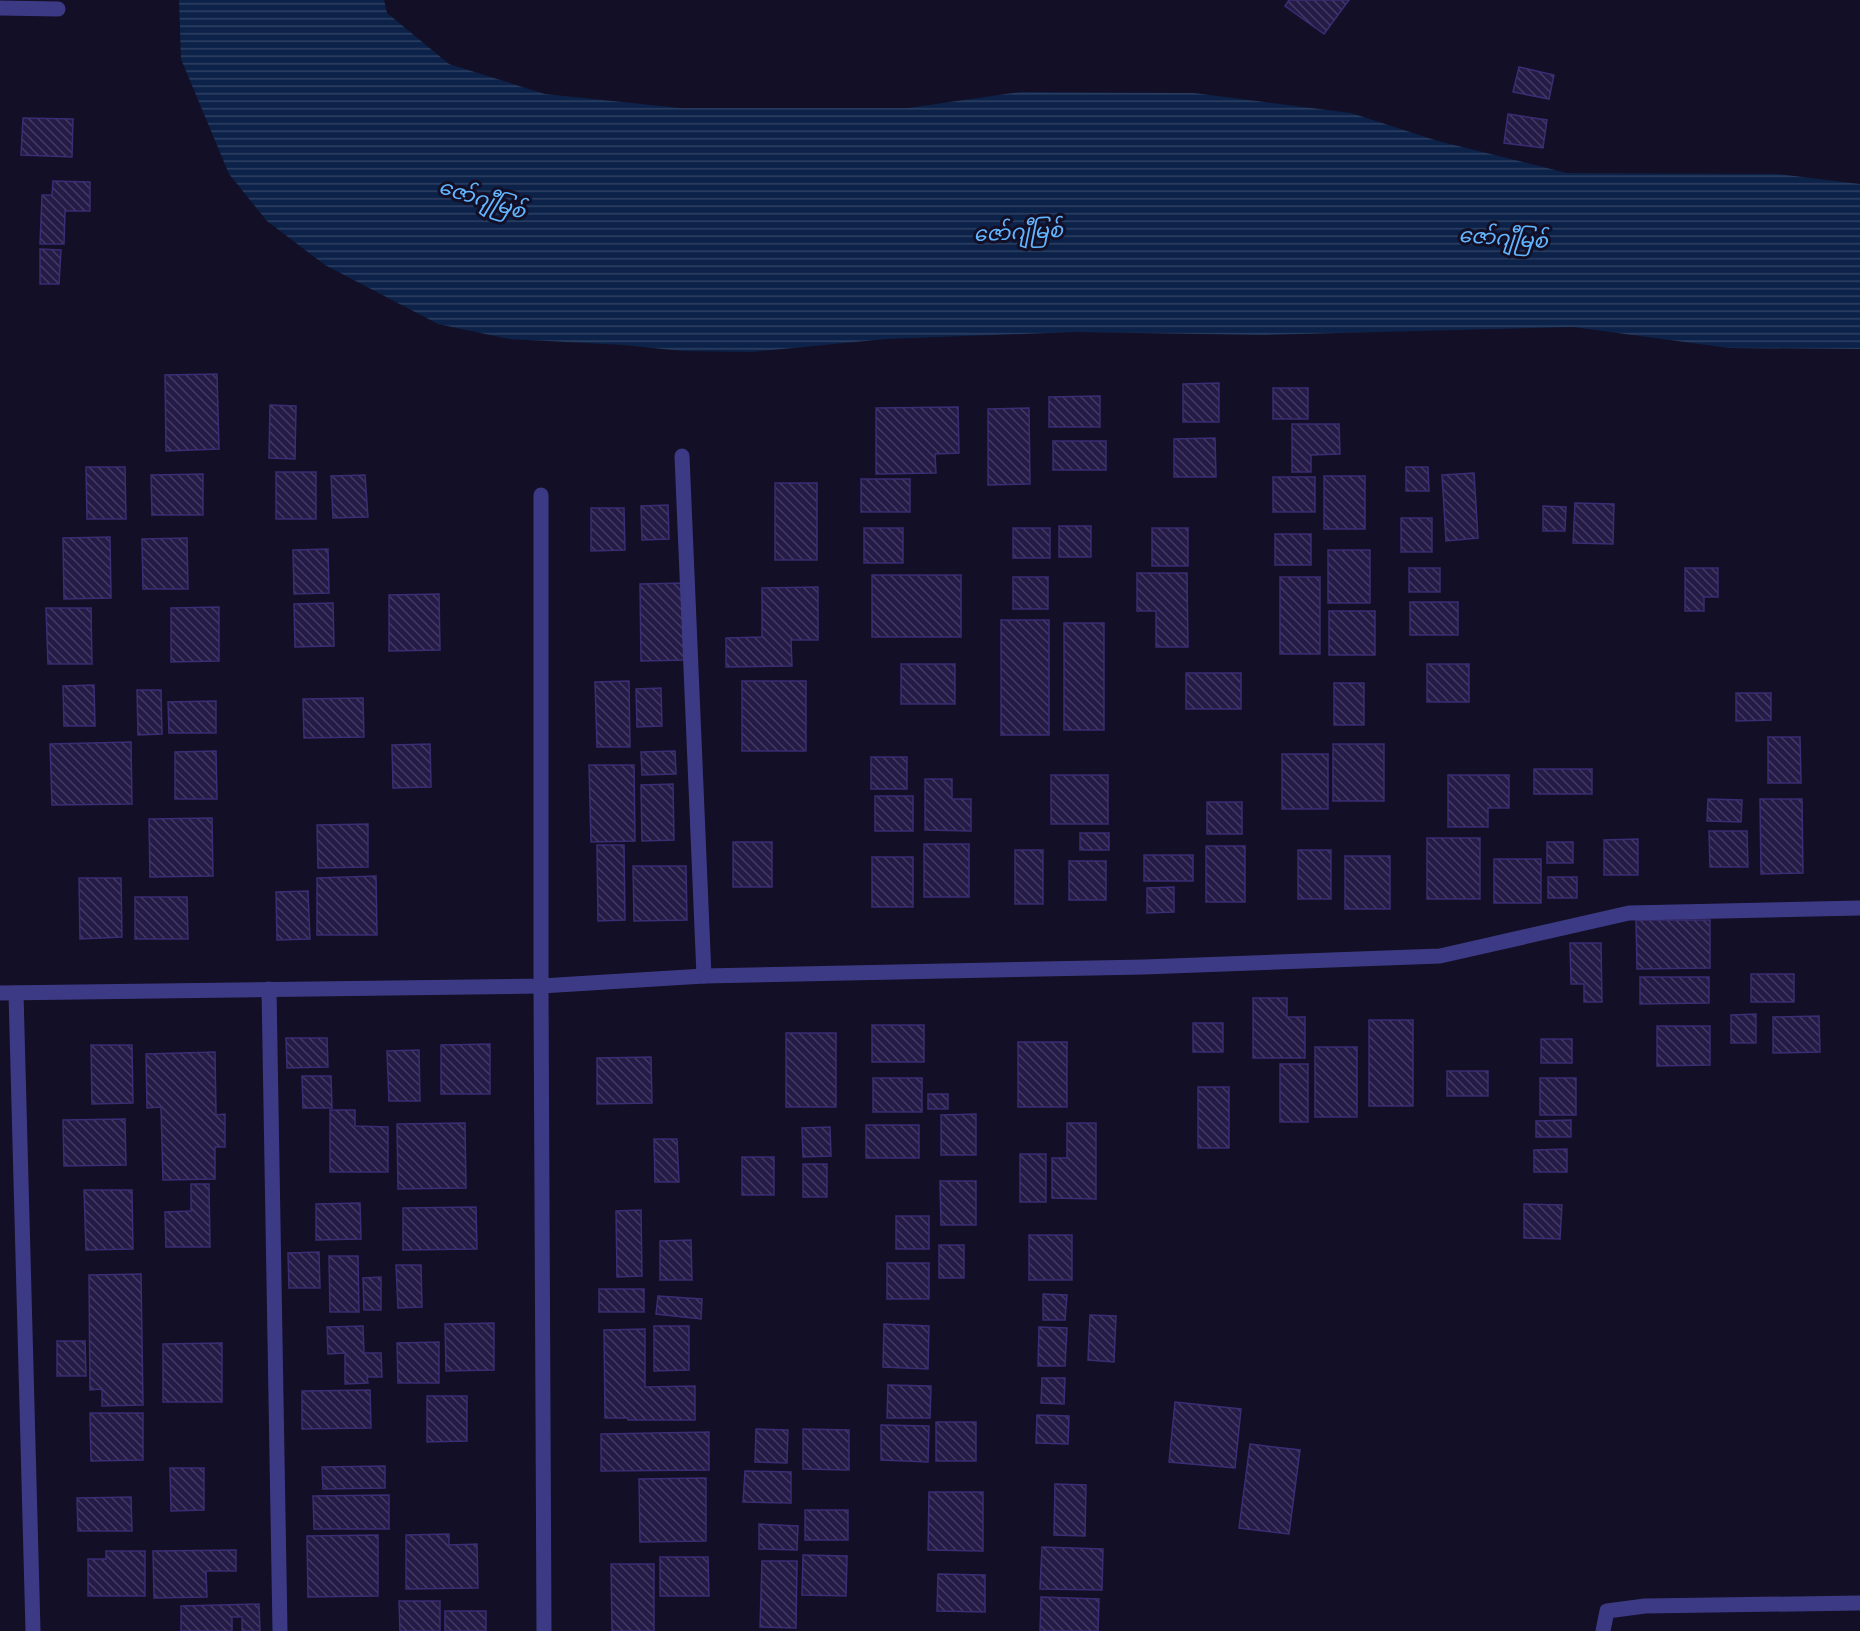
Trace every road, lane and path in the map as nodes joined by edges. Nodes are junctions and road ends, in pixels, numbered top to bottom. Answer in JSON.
{"nodes":[{"id":1,"x":0,"y":8,"type":"edge"},
{"id":2,"x":58,"y":9,"type":"dead end"},
{"id":3,"x":682,"y":456,"type":"dead end"},
{"id":4,"x":541,"y":495,"type":"dead end"},
{"id":5,"x":1860,"y":908,"type":"edge"},
{"id":6,"x":704,"y":976,"type":"junction"},
{"id":7,"x":541,"y":986,"type":"junction"},
{"id":8,"x":269,"y":989,"type":"junction"},
{"id":9,"x":0,"y":993,"type":"edge"},
{"id":10,"x":16,"y":993,"type":"junction"},
{"id":11,"x":1860,"y":1603,"type":"edge"},
{"id":12,"x":33,"y":1631,"type":"edge"},
{"id":13,"x":280,"y":1631,"type":"edge"},
{"id":14,"x":544,"y":1631,"type":"edge"},
{"id":15,"x":1603,"y":1631,"type":"edge"}],
"edges":[{"from":1,"to":2,"type":"street"},
{"from":3,"to":6,"type":"street"},
{"from":4,"to":7,"type":"street"},
{"from":5,"to":6,"type":"street"},
{"from":6,"to":7,"type":"street"},
{"from":7,"to":8,"type":"street"},
{"from":7,"to":14,"type":"street"},
{"from":8,"to":10,"type":"street"},
{"from":8,"to":13,"type":"street"},
{"from":9,"to":10,"type":"street"},
{"from":10,"to":12,"type":"street"},
{"from":11,"to":15,"type":"street"}]}
